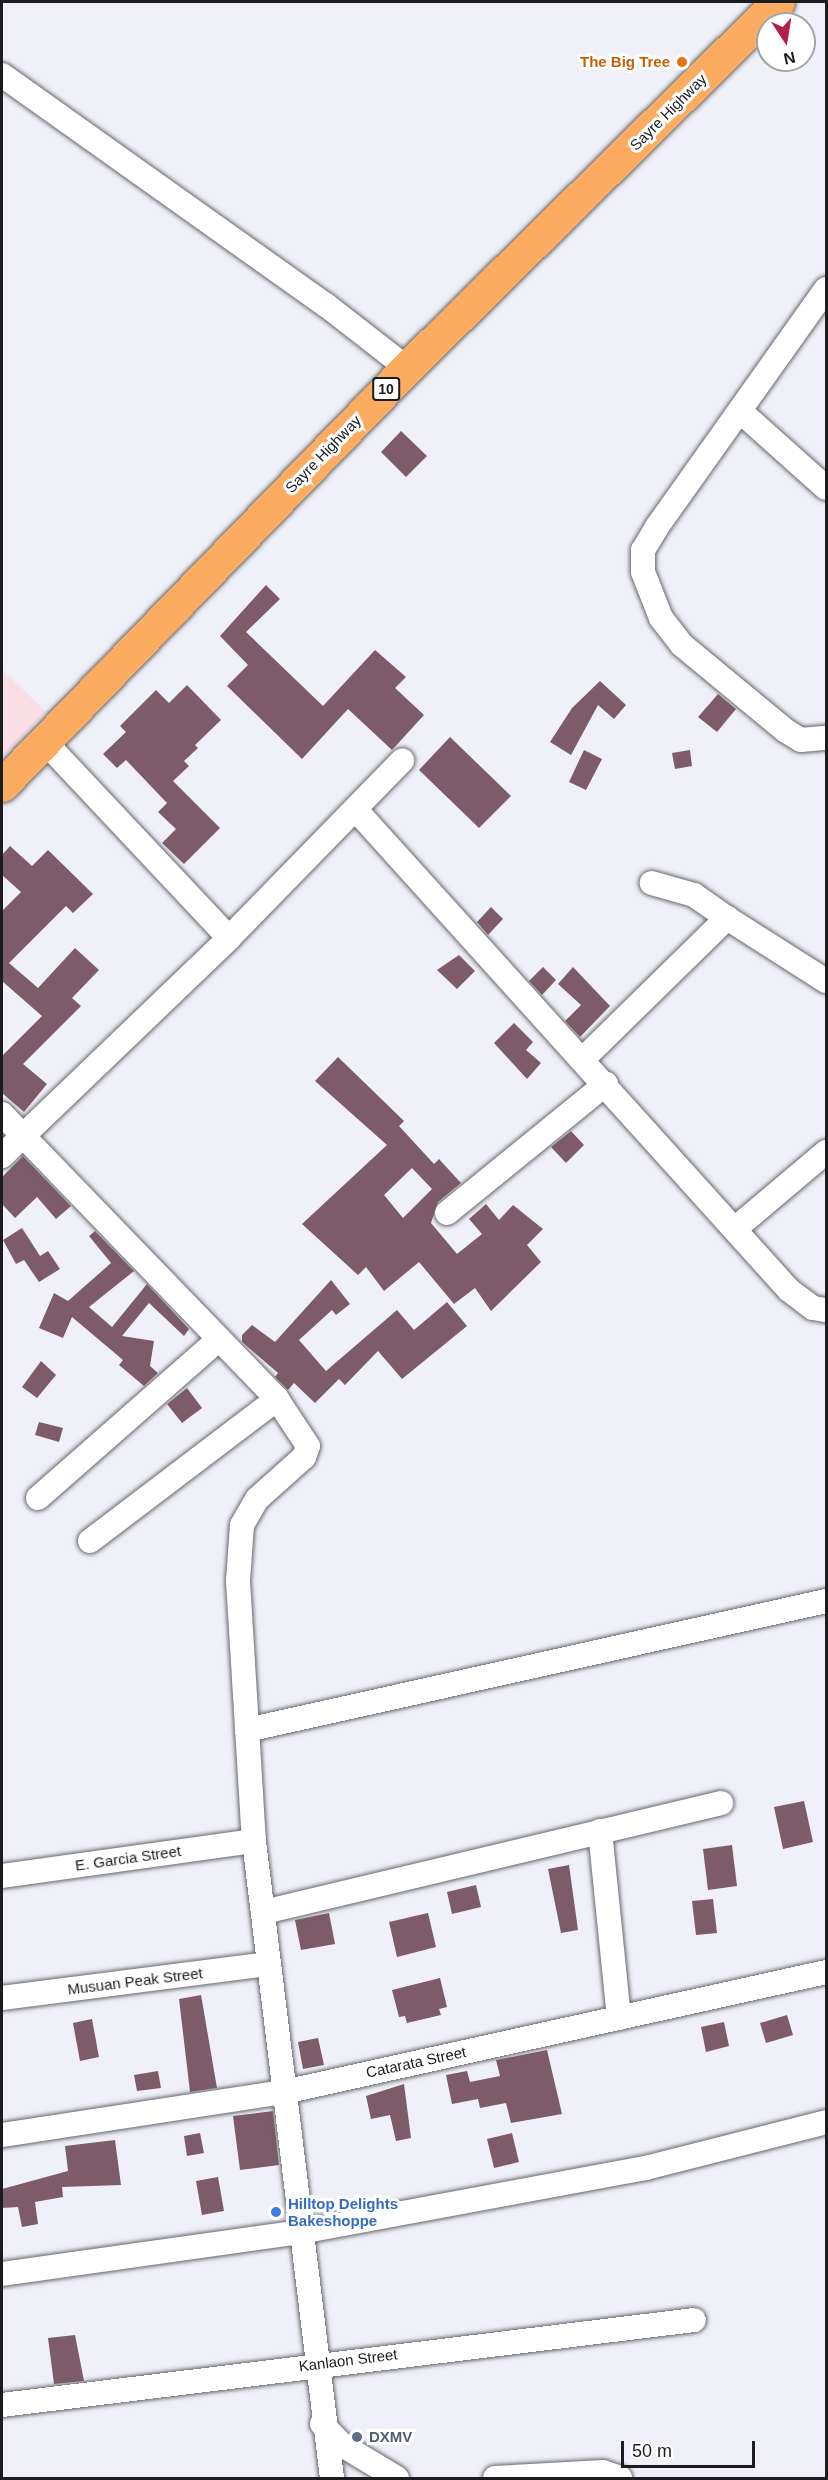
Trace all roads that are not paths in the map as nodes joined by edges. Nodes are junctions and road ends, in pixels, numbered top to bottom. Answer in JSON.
{"nodes":[{"id":1,"x":778,"y":2,"type":"edge"},
{"id":2,"x":2,"y":75,"type":"edge"},
{"id":3,"x":826,"y":289,"type":"edge"},
{"id":4,"x":406,"y":368,"type":"junction"},
{"id":5,"x":741,"y":412,"type":"junction"},
{"id":6,"x":826,"y":488,"type":"edge"},
{"id":7,"x":826,"y":738,"type":"edge"},
{"id":8,"x":44,"y":741,"type":"junction"},
{"id":9,"x":402,"y":761,"type":"dead end"},
{"id":10,"x":2,"y":785,"type":"edge"},
{"id":11,"x":356,"y":810,"type":"junction"},
{"id":12,"x":652,"y":883,"type":"dead end"},
{"id":13,"x":727,"y":918,"type":"junction"},
{"id":14,"x":229,"y":939,"type":"junction"},
{"id":15,"x":826,"y":981,"type":"edge"},
{"id":16,"x":583,"y":1059,"type":"junction"},
{"id":17,"x":606,"y":1084,"type":"junction"},
{"id":18,"x":2,"y":1114,"type":"edge"},
{"id":19,"x":22,"y":1133,"type":"junction"},
{"id":20,"x":826,"y":1152,"type":"edge"},
{"id":21,"x":2,"y":1156,"type":"edge"},
{"id":22,"x":447,"y":1213,"type":"dead end"},
{"id":23,"x":736,"y":1228,"type":"junction"},
{"id":24,"x":826,"y":1310,"type":"edge"},
{"id":25,"x":217,"y":1341,"type":"junction"},
{"id":26,"x":277,"y":1399,"type":"junction"},
{"id":27,"x":38,"y":1498,"type":"dead end"},
{"id":28,"x":90,"y":1541,"type":"dead end"},
{"id":29,"x":826,"y":1601,"type":"edge"},
{"id":30,"x":247,"y":1730,"type":"junction"},
{"id":31,"x":721,"y":1803,"type":"dead end"},
{"id":32,"x":600,"y":1831,"type":"junction"},
{"id":33,"x":254,"y":1840,"type":"junction"},
{"id":34,"x":2,"y":1876,"type":"edge"},
{"id":35,"x":264,"y":1912,"type":"junction"},
{"id":36,"x":269,"y":1964,"type":"junction"},
{"id":37,"x":826,"y":1971,"type":"edge"},
{"id":38,"x":2,"y":1998,"type":"edge"},
{"id":39,"x":619,"y":2018,"type":"junction"},
{"id":40,"x":284,"y":2092,"type":"junction"},
{"id":41,"x":826,"y":2122,"type":"edge"},
{"id":42,"x":2,"y":2135,"type":"edge"},
{"id":43,"x":300,"y":2232,"type":"junction"},
{"id":44,"x":2,"y":2274,"type":"edge"},
{"id":45,"x":694,"y":2320,"type":"dead end"},
{"id":46,"x":314,"y":2364,"type":"junction"},
{"id":47,"x":2,"y":2405,"type":"edge"},
{"id":48,"x":322,"y":2424,"type":"junction"},
{"id":49,"x":332,"y":2478,"type":"edge"},
{"id":50,"x":397,"y":2478,"type":"edge"},
{"id":51,"x":495,"y":2478,"type":"edge"},
{"id":52,"x":620,"y":2478,"type":"edge"}],
"edges":[{"from":1,"to":4,"type":"highway","name":"Sayre Highway","number":"10"},
{"from":2,"to":4,"type":"street"},
{"from":3,"to":5,"type":"street"},
{"from":4,"to":8,"type":"highway","name":"Sayre Highway","number":"10"},
{"from":5,"to":6,"type":"street"},
{"from":5,"to":7,"type":"street"},
{"from":8,"to":10,"type":"highway","name":"Sayre Highway","number":"10"},
{"from":8,"to":14,"type":"street"},
{"from":9,"to":11,"type":"street"},
{"from":11,"to":14,"type":"street"},
{"from":11,"to":16,"type":"street"},
{"from":12,"to":13,"type":"street"},
{"from":13,"to":15,"type":"street"},
{"from":13,"to":16,"type":"street"},
{"from":14,"to":19,"type":"street"},
{"from":16,"to":17,"type":"street"},
{"from":17,"to":22,"type":"street"},
{"from":17,"to":23,"type":"street"},
{"from":18,"to":19,"type":"street"},
{"from":19,"to":21,"type":"street"},
{"from":19,"to":25,"type":"street"},
{"from":20,"to":23,"type":"street"},
{"from":23,"to":24,"type":"street"},
{"from":25,"to":26,"type":"street"},
{"from":25,"to":27,"type":"street"},
{"from":26,"to":28,"type":"street"},
{"from":26,"to":30,"type":"street"},
{"from":29,"to":30,"type":"street"},
{"from":30,"to":33,"type":"street"},
{"from":31,"to":32,"type":"street"},
{"from":32,"to":35,"type":"street"},
{"from":32,"to":39,"type":"street"},
{"from":33,"to":34,"type":"street","name":"E. Garcia Street"},
{"from":33,"to":35,"type":"street"},
{"from":35,"to":36,"type":"street"},
{"from":36,"to":38,"type":"street","name":"Musuan Peak Street"},
{"from":36,"to":40,"type":"street"},
{"from":37,"to":39,"type":"street","name":"Catarata Street"},
{"from":39,"to":40,"type":"street","name":"Catarata Street"},
{"from":40,"to":42,"type":"street","name":"Catarata Street"},
{"from":40,"to":43,"type":"street"},
{"from":41,"to":43,"type":"street"},
{"from":43,"to":44,"type":"street"},
{"from":43,"to":46,"type":"street"},
{"from":45,"to":46,"type":"street","name":"Kanlaon Street"},
{"from":46,"to":47,"type":"street","name":"Kanlaon Street"},
{"from":46,"to":48,"type":"street"},
{"from":48,"to":49,"type":"street"},
{"from":48,"to":50,"type":"street"},
{"from":51,"to":52,"type":"street"}]}
